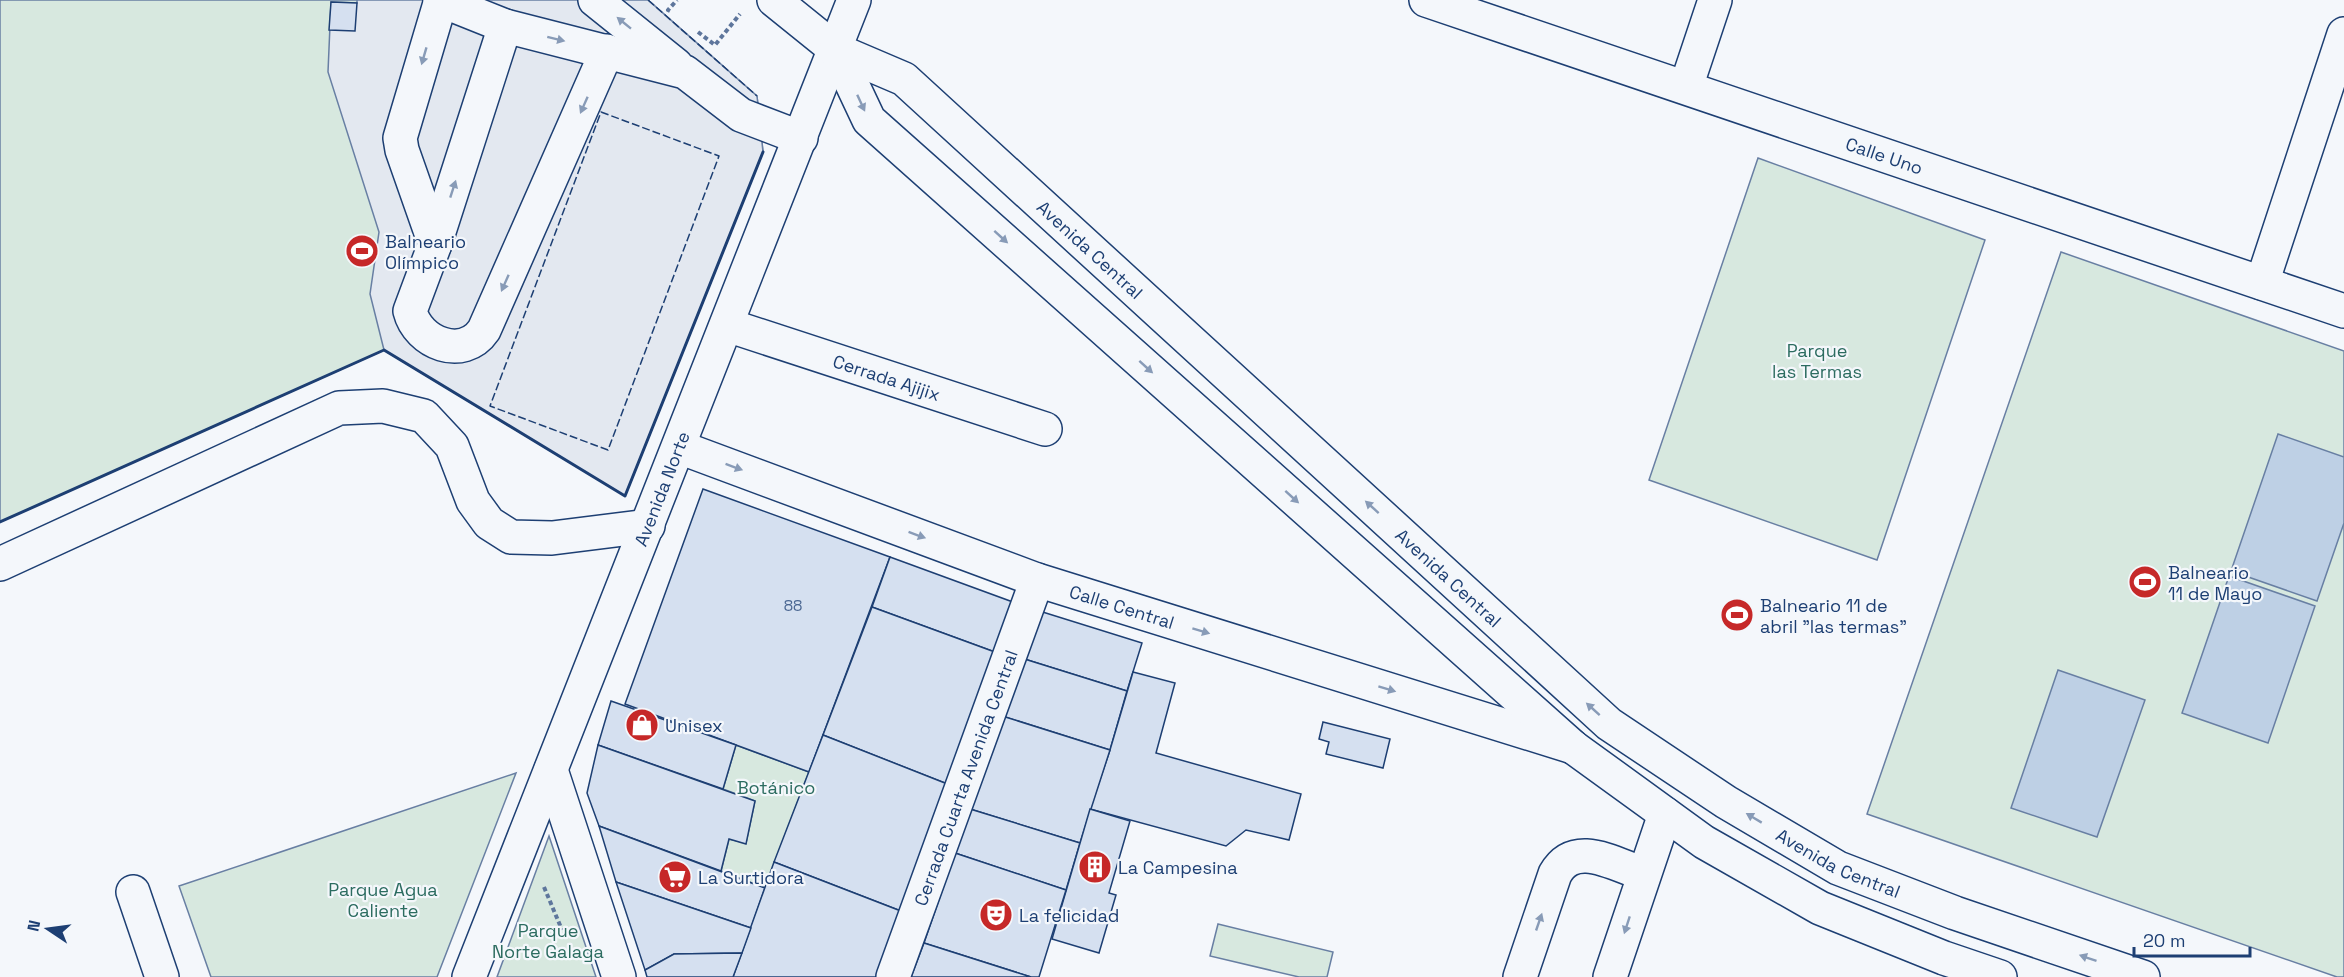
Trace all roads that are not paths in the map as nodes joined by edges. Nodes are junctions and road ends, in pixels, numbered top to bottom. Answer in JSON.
{"nodes":[{"id":1,"x":441,"y":0,"type":"edge"},
{"id":2,"x":596,"y":0,"type":"edge"},
{"id":3,"x":854,"y":0,"type":"edge"},
{"id":4,"x":1426,"y":0,"type":"edge"},
{"id":5,"x":1715,"y":0,"type":"edge"},
{"id":6,"x":760,"y":4,"type":"edge"},
{"id":7,"x":505,"y":26,"type":"junction"},
{"id":8,"x":2344,"y":34,"type":"edge"},
{"id":9,"x":836,"y":50,"type":"junction"},
{"id":10,"x":607,"y":51,"type":"junction"},
{"id":11,"x":685,"y":72,"type":"junction"},
{"id":12,"x":1686,"y":87,"type":"junction"},
{"id":13,"x":801,"y":138,"type":"junction"},
{"id":14,"x":435,"y":244,"type":"junction"},
{"id":15,"x":2262,"y":284,"type":"junction"},
{"id":16,"x":2344,"y":311,"type":"edge"},
{"id":17,"x":728,"y":325,"type":"junction"},
{"id":18,"x":1045,"y":429,"type":"dead end"},
{"id":19,"x":679,"y":447,"type":"junction"},
{"id":20,"x":648,"y":526,"type":"junction"},
{"id":21,"x":0,"y":564,"type":"edge"},
{"id":22,"x":1037,"y":580,"type":"junction"},
{"id":23,"x":1572,"y":747,"type":"junction"},
{"id":24,"x":551,"y":770,"type":"junction"},
{"id":25,"x":1665,"y":814,"type":"junction"},
{"id":26,"x":1644,"y":874,"type":"junction"},
{"id":27,"x":133,"y":892,"type":"dead end"},
{"id":28,"x":162,"y":977,"type":"edge"},
{"id":29,"x":469,"y":977,"type":"edge"},
{"id":30,"x":619,"y":977,"type":"edge"},
{"id":31,"x":893,"y":977,"type":"edge"},
{"id":32,"x":1520,"y":977,"type":"edge"},
{"id":33,"x":1610,"y":977,"type":"edge"},
{"id":34,"x":2000,"y":977,"type":"edge"},
{"id":35,"x":2143,"y":977,"type":"edge"}],
"edges":[{"from":1,"to":7,"type":"street"},
{"from":1,"to":14,"type":"street","one_way":true},
{"from":11,"to":2,"type":"street","one_way":true},
{"from":3,"to":9,"type":"street","name":"Avenida Norte"},
{"from":4,"to":12,"type":"street","name":"Calle Uno"},
{"from":5,"to":12,"type":"street"},
{"from":6,"to":9,"type":"street","name":"Avenida Central"},
{"from":7,"to":10,"type":"street","one_way":true},
{"from":14,"to":7,"type":"street","one_way":true},
{"from":8,"to":15,"type":"street"},
{"from":9,"to":13,"type":"street","name":"Avenida Norte"},
{"from":9,"to":23,"type":"street","name":"Avenida Central","one_way":true},
{"from":35,"to":9,"type":"street","name":"Avenida Central","one_way":true},
{"from":10,"to":11,"type":"street"},
{"from":10,"to":14,"type":"street","one_way":true},
{"from":11,"to":13,"type":"street"},
{"from":12,"to":15,"type":"street","name":"Calle Uno"},
{"from":13,"to":17,"type":"street","name":"Avenida Norte"},
{"from":15,"to":16,"type":"street","name":"Calle Uno"},
{"from":17,"to":18,"type":"street","name":"Cerrada Ajijix"},
{"from":17,"to":19,"type":"street","name":"Avenida Norte"},
{"from":19,"to":20,"type":"street","name":"Avenida Norte"},
{"from":19,"to":22,"type":"street","name":"Calle Central","one_way":true},
{"from":20,"to":21,"type":"street"},
{"from":20,"to":24,"type":"street","name":"Avenida Norte"},
{"from":22,"to":23,"type":"street","name":"Calle Central","one_way":true},
{"from":22,"to":31,"type":"street","name":"Cerrada Cuarta Avenida Central"},
{"from":23,"to":25,"type":"street","name":"Avenida Central"},
{"from":24,"to":29,"type":"street","name":"Avenida Norte"},
{"from":24,"to":30,"type":"street"},
{"from":25,"to":26,"type":"street"},
{"from":25,"to":34,"type":"street","name":"Avenida Central"},
{"from":32,"to":26,"type":"street","one_way":true},
{"from":26,"to":33,"type":"street","one_way":true},
{"from":27,"to":28,"type":"street"}]}
